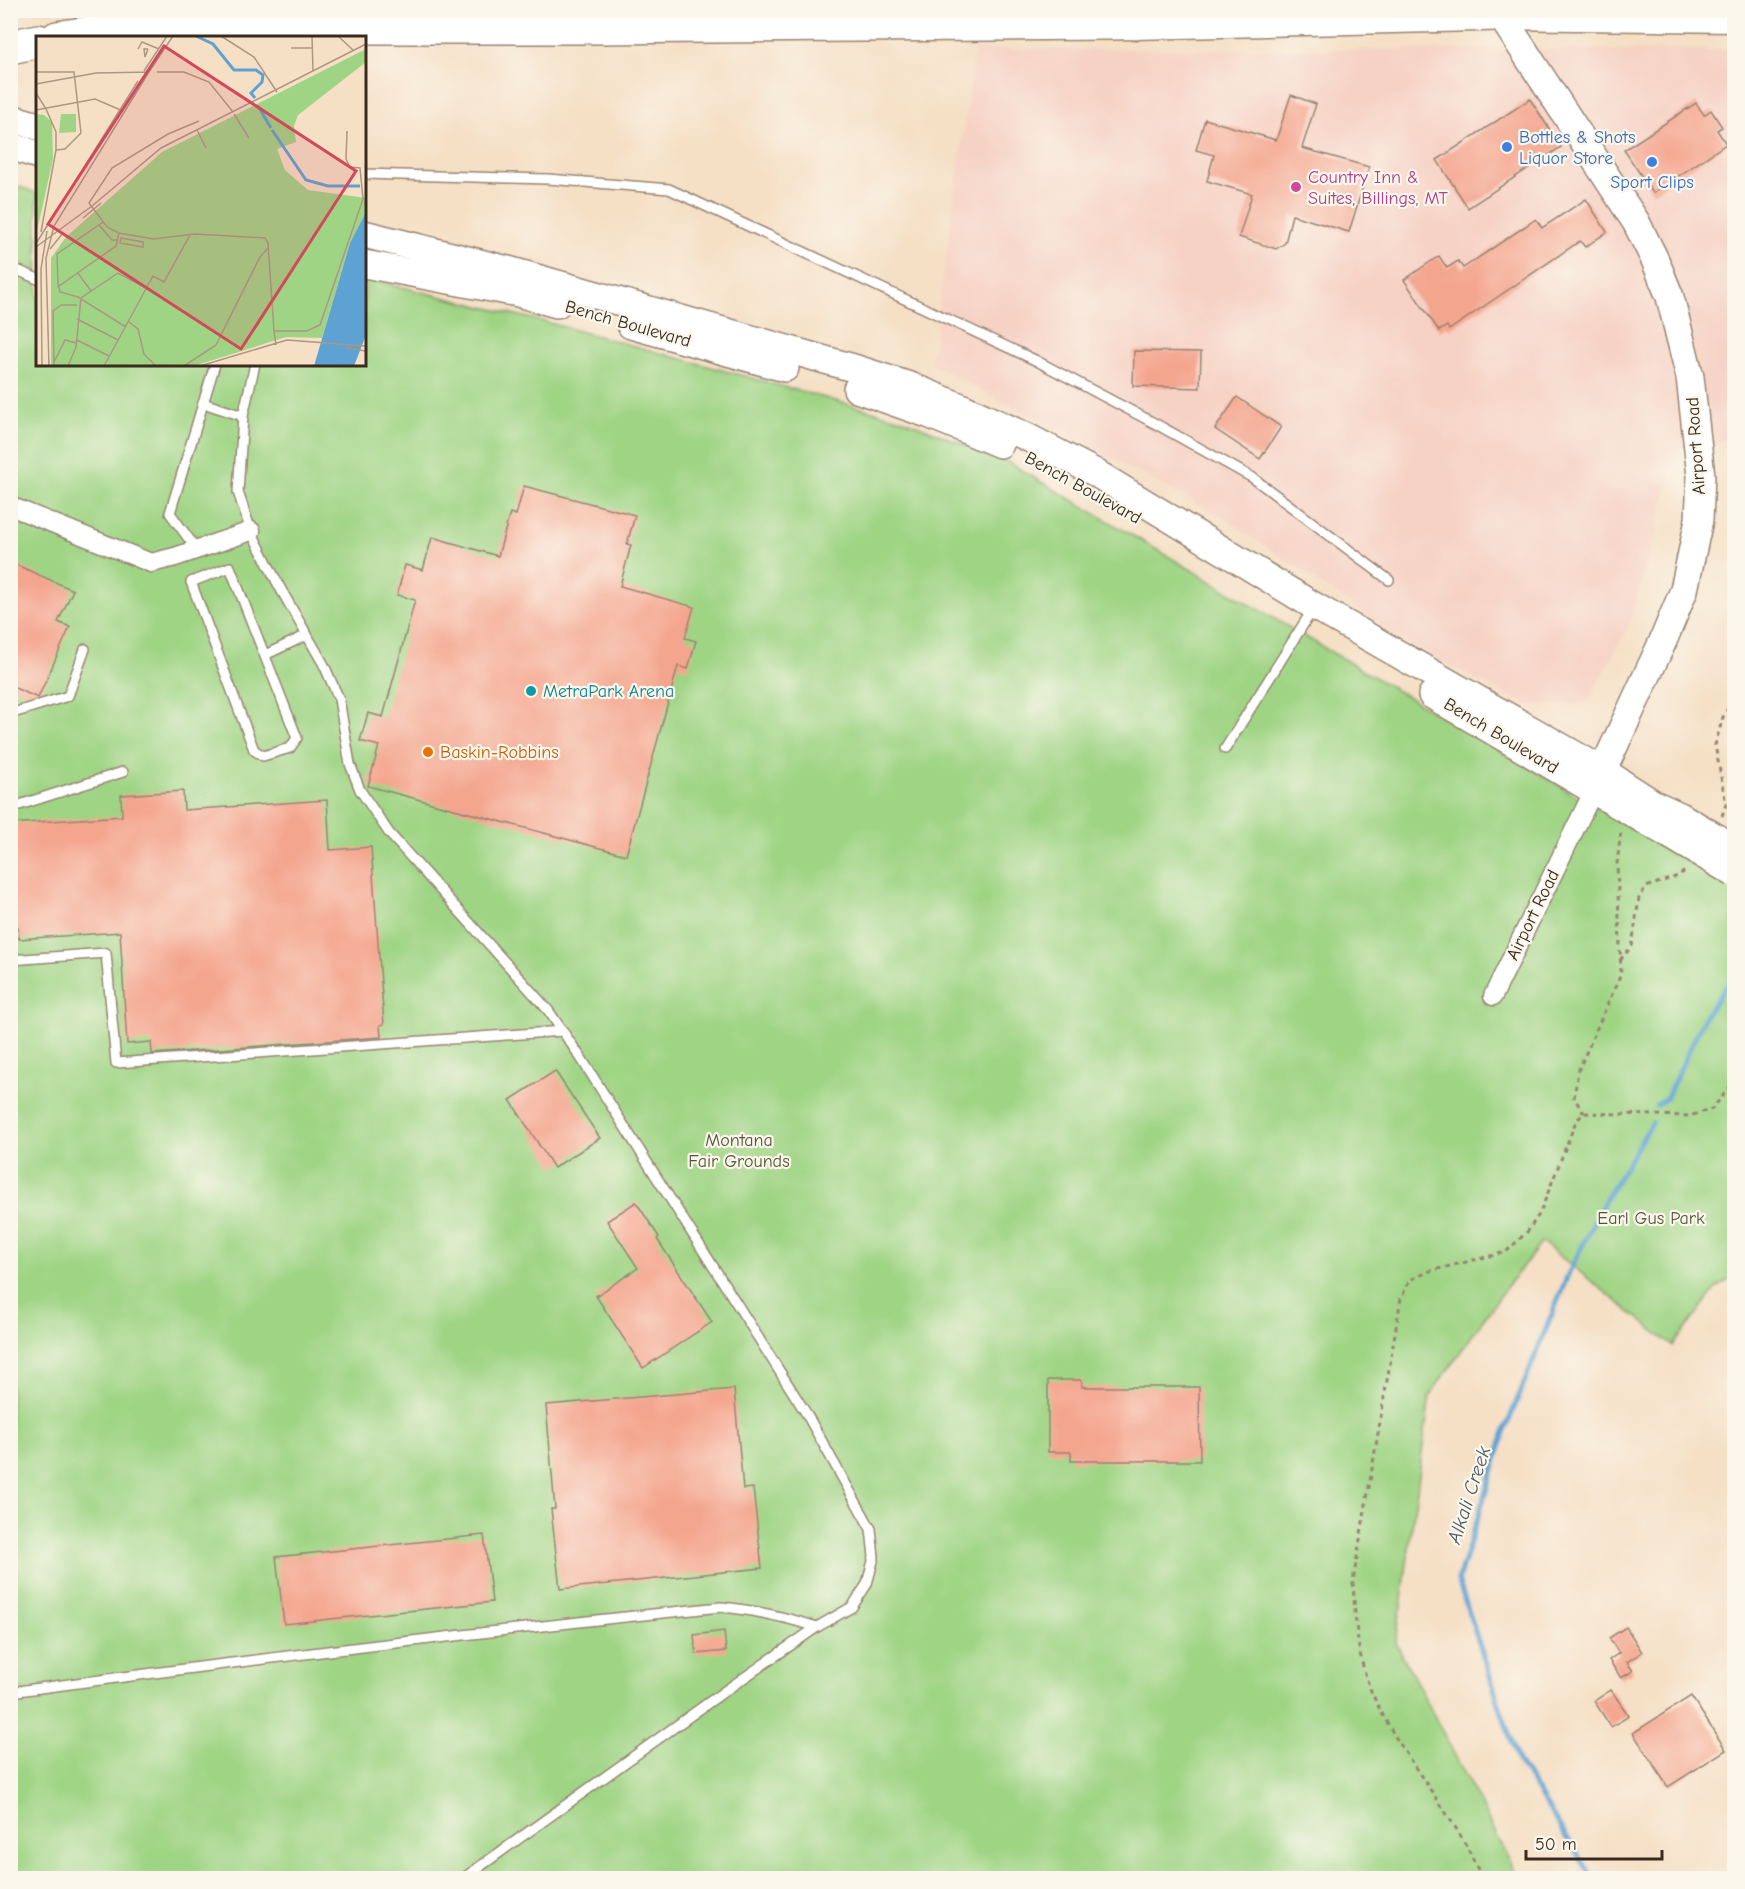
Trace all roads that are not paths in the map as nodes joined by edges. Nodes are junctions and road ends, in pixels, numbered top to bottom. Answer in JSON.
{"nodes":[{"id":1,"x":1499,"y":12,"type":"edge"},
{"id":2,"x":1112,"y":17,"type":"edge"},
{"id":3,"x":1734,"y":17,"type":"edge"},
{"id":4,"x":70,"y":36,"type":"edge"},
{"id":5,"x":36,"y":41,"type":"edge"},
{"id":6,"x":10,"y":47,"type":"edge"},
{"id":7,"x":10,"y":118,"type":"edge"},
{"id":8,"x":36,"y":125,"type":"edge"},
{"id":9,"x":10,"y":146,"type":"edge"},
{"id":10,"x":36,"y":154,"type":"edge"},
{"id":11,"x":366,"y":174,"type":"edge"},
{"id":12,"x":366,"y":234,"type":"edge"},
{"id":13,"x":366,"y":264,"type":"edge"},
{"id":14,"x":10,"y":267,"type":"edge"},
{"id":15,"x":36,"y":278,"type":"edge"},
{"id":16,"x":213,"y":366,"type":"edge"},
{"id":17,"x":252,"y":366,"type":"edge"},
{"id":18,"x":203,"y":403,"type":"junction"},
{"id":19,"x":243,"y":416,"type":"junction"},
{"id":20,"x":10,"y":506,"type":"edge"},
{"id":21,"x":251,"y":531,"type":"junction"},
{"id":22,"x":197,"y":549,"type":"junction"},
{"id":23,"x":1389,"y":580,"type":"dead end"},
{"id":24,"x":1310,"y":614,"type":"junction"},
{"id":25,"x":307,"y":635,"type":"junction"},
{"id":26,"x":85,"y":649,"type":"dead end"},
{"id":27,"x":265,"y":655,"type":"junction"},
{"id":28,"x":10,"y":714,"type":"edge"},
{"id":29,"x":1225,"y":749,"type":"dead end"},
{"id":30,"x":123,"y":772,"type":"dead end"},
{"id":31,"x":1598,"y":781,"type":"junction"},
{"id":32,"x":10,"y":808,"type":"edge"},
{"id":33,"x":1675,"y":826,"type":"junction"},
{"id":34,"x":1734,"y":848,"type":"edge"},
{"id":35,"x":1734,"y":873,"type":"edge"},
{"id":36,"x":10,"y":960,"type":"edge"},
{"id":37,"x":1493,"y":996,"type":"dead end"},
{"id":38,"x":562,"y":1031,"type":"junction"},
{"id":39,"x":817,"y":1627,"type":"junction"},
{"id":40,"x":10,"y":1692,"type":"edge"},
{"id":41,"x":464,"y":1878,"type":"edge"}],
"edges":[{"from":1,"to":2,"type":"highway"},
{"from":1,"to":3,"type":"main road"},
{"from":1,"to":31,"type":"main road","name":"Airport Road"},
{"from":2,"to":4,"type":"highway"},
{"from":5,"to":6,"type":"highway"},
{"from":7,"to":8,"type":"main road"},
{"from":9,"to":10,"type":"main road"},
{"from":11,"to":23,"type":"lane"},
{"from":12,"to":24,"type":"main road"},
{"from":13,"to":24,"type":"main road","name":"Bench Boulevard"},
{"from":14,"to":15,"type":"lane"},
{"from":16,"to":18,"type":"lane"},
{"from":17,"to":19,"type":"lane"},
{"from":18,"to":19,"type":"lane"},
{"from":18,"to":22,"type":"lane"},
{"from":19,"to":21,"type":"lane"},
{"from":20,"to":22,"type":"street"},
{"from":21,"to":22,"type":"street"},
{"from":21,"to":25,"type":"lane"},
{"from":24,"to":29,"type":"lane"},
{"from":24,"to":31,"type":"main road"},
{"from":25,"to":27,"type":"lane"},
{"from":25,"to":38,"type":"lane"},
{"from":26,"to":28,"type":"lane"},
{"from":27,"to":27,"type":"lane"},
{"from":30,"to":32,"type":"lane"},
{"from":31,"to":33,"type":"main road"},
{"from":31,"to":33,"type":"main road"},
{"from":31,"to":37,"type":"street","name":"Airport Road"},
{"from":33,"to":34,"type":"main road","bridge":true},
{"from":33,"to":35,"type":"main road","bridge":true},
{"from":36,"to":38,"type":"lane"},
{"from":38,"to":39,"type":"lane"},
{"from":39,"to":40,"type":"lane"},
{"from":39,"to":41,"type":"lane"}]}
